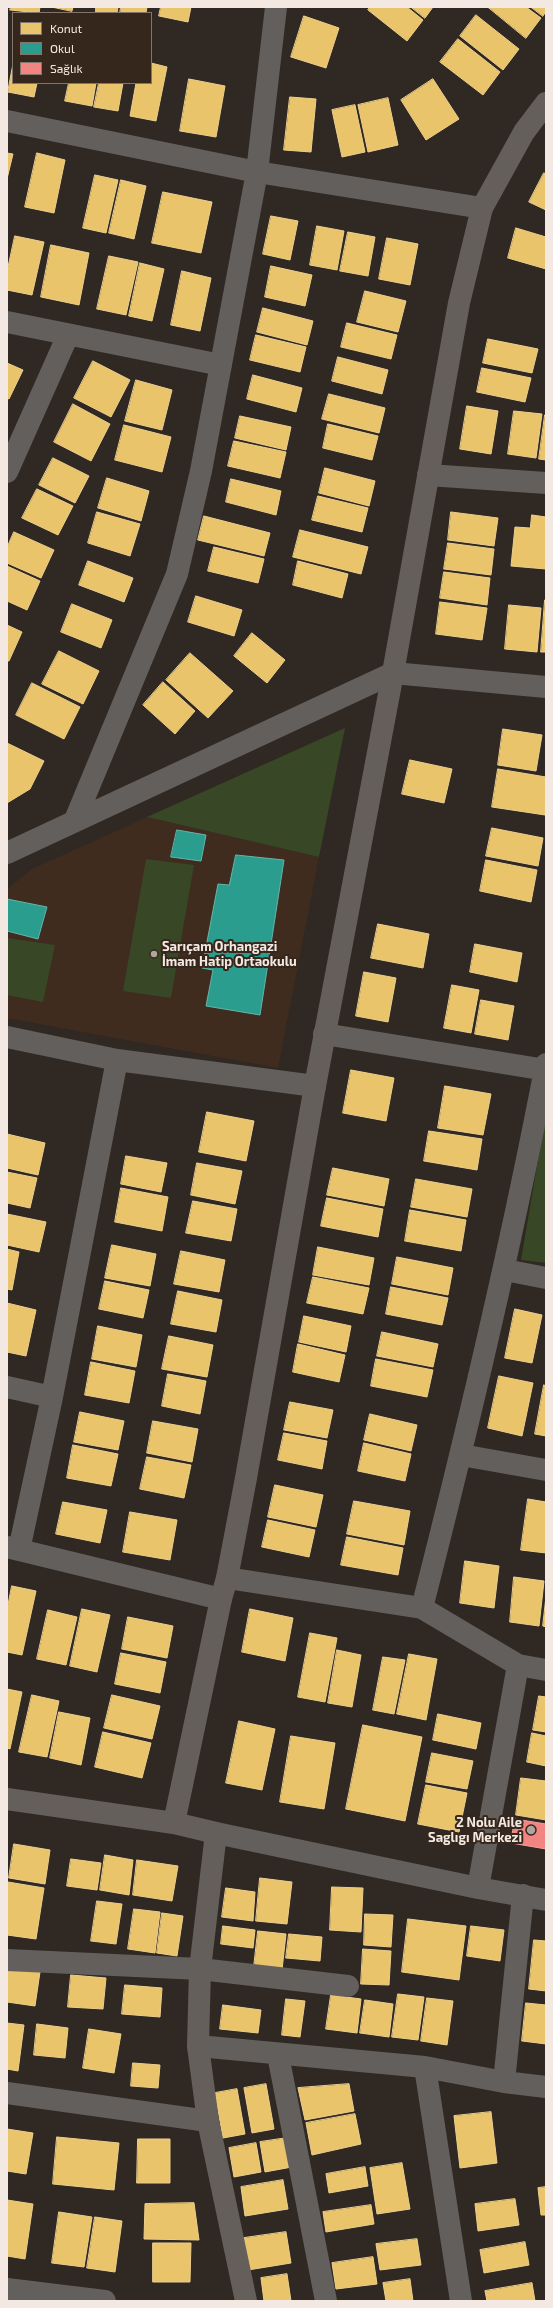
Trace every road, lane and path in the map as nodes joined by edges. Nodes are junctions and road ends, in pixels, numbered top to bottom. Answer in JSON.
{"nodes":[{"id":1,"x":276,"y":7,"type":"edge"},
{"id":2,"x":546,"y":103,"type":"edge"},
{"id":3,"x":7,"y":121,"type":"edge"},
{"id":4,"x":257,"y":172,"type":"junction"},
{"id":5,"x":482,"y":208,"type":"junction"},
{"id":6,"x":7,"y":322,"type":"edge"},
{"id":7,"x":68,"y":335,"type":"junction"},
{"id":8,"x":221,"y":365,"type":"junction"},
{"id":9,"x":7,"y":472,"type":"edge"},
{"id":10,"x":428,"y":475,"type":"junction"},
{"id":11,"x":546,"y":483,"type":"edge"},
{"id":12,"x":393,"y":672,"type":"junction"},
{"id":13,"x":546,"y":687,"type":"edge"},
{"id":14,"x":76,"y":820,"type":"junction"},
{"id":15,"x":7,"y":853,"type":"edge"},
{"id":16,"x":324,"y":1034,"type":"junction"},
{"id":17,"x":7,"y":1037,"type":"edge"},
{"id":18,"x":117,"y":1060,"type":"junction"},
{"id":19,"x":546,"y":1068,"type":"edge"},
{"id":20,"x":315,"y":1086,"type":"junction"},
{"id":21,"x":504,"y":1270,"type":"junction"},
{"id":22,"x":546,"y":1278,"type":"edge"},
{"id":23,"x":7,"y":1387,"type":"edge"},
{"id":24,"x":52,"y":1397,"type":"junction"},
{"id":25,"x":461,"y":1455,"type":"junction"},
{"id":26,"x":546,"y":1470,"type":"edge"},
{"id":27,"x":13,"y":1548,"type":"edge"},
{"id":28,"x":227,"y":1578,"type":"junction"},
{"id":29,"x":221,"y":1599,"type":"junction"},
{"id":30,"x":422,"y":1608,"type":"junction"},
{"id":31,"x":518,"y":1665,"type":"junction"},
{"id":32,"x":546,"y":1670,"type":"edge"},
{"id":33,"x":7,"y":1799,"type":"edge"},
{"id":34,"x":174,"y":1823,"type":"junction"},
{"id":35,"x":216,"y":1834,"type":"junction"},
{"id":36,"x":478,"y":1888,"type":"junction"},
{"id":37,"x":523,"y":1895,"type":"junction"},
{"id":38,"x":546,"y":1900,"type":"edge"},
{"id":39,"x":7,"y":1960,"type":"edge"},
{"id":40,"x":200,"y":1969,"type":"junction"},
{"id":41,"x":348,"y":1986,"type":"dead end"},
{"id":42,"x":198,"y":2046,"type":"junction"},
{"id":43,"x":278,"y":2055,"type":"junction"},
{"id":44,"x":425,"y":2067,"type":"junction"},
{"id":45,"x":504,"y":2082,"type":"junction"},
{"id":46,"x":546,"y":2087,"type":"edge"},
{"id":47,"x":7,"y":2093,"type":"edge"},
{"id":48,"x":208,"y":2122,"type":"junction"},
{"id":49,"x":7,"y":2290,"type":"edge"},
{"id":50,"x":38,"y":2297,"type":"edge"},
{"id":51,"x":105,"y":2301,"type":"edge"},
{"id":52,"x":246,"y":2301,"type":"edge"},
{"id":53,"x":326,"y":2301,"type":"edge"},
{"id":54,"x":461,"y":2301,"type":"edge"}],
"edges":[{"from":1,"to":4,"type":"street"},
{"from":2,"to":5,"type":"main road"},
{"from":3,"to":4,"type":"street"},
{"from":4,"to":5,"type":"street"},
{"from":4,"to":8,"type":"street"},
{"from":5,"to":10,"type":"main road"},
{"from":6,"to":7,"type":"street"},
{"from":7,"to":8,"type":"street"},
{"from":7,"to":9,"type":"street"},
{"from":8,"to":14,"type":"street"},
{"from":10,"to":11,"type":"street"},
{"from":10,"to":12,"type":"main road"},
{"from":12,"to":13,"type":"street"},
{"from":12,"to":14,"type":"street"},
{"from":12,"to":16,"type":"main road"},
{"from":14,"to":15,"type":"street"},
{"from":16,"to":19,"type":"street"},
{"from":16,"to":20,"type":"main road"},
{"from":17,"to":18,"type":"street"},
{"from":18,"to":20,"type":"street"},
{"from":18,"to":24,"type":"street"},
{"from":19,"to":21,"type":"street"},
{"from":20,"to":28,"type":"main road"},
{"from":21,"to":22,"type":"street"},
{"from":21,"to":25,"type":"street"},
{"from":23,"to":24,"type":"street"},
{"from":24,"to":27,"type":"street"},
{"from":25,"to":26,"type":"street"},
{"from":25,"to":30,"type":"street"},
{"from":27,"to":29,"type":"street"},
{"from":28,"to":29,"type":"main road"},
{"from":28,"to":30,"type":"street"},
{"from":29,"to":34,"type":"main road"},
{"from":30,"to":31,"type":"street"},
{"from":31,"to":32,"type":"street"},
{"from":31,"to":36,"type":"street"},
{"from":33,"to":34,"type":"main road"},
{"from":34,"to":35,"type":"main road"},
{"from":35,"to":36,"type":"street"},
{"from":35,"to":40,"type":"main road"},
{"from":36,"to":37,"type":"street"},
{"from":37,"to":38,"type":"street"},
{"from":37,"to":45,"type":"street"},
{"from":39,"to":40,"type":"street"},
{"from":40,"to":41,"type":"street"},
{"from":40,"to":42,"type":"main road"},
{"from":42,"to":43,"type":"street"},
{"from":42,"to":48,"type":"main road"},
{"from":43,"to":44,"type":"street"},
{"from":43,"to":53,"type":"street"},
{"from":44,"to":45,"type":"street"},
{"from":44,"to":54,"type":"street"},
{"from":45,"to":46,"type":"street"},
{"from":47,"to":48,"type":"street"},
{"from":48,"to":52,"type":"main road"},
{"from":49,"to":50,"type":"street"},
{"from":50,"to":51,"type":"street"}]}
